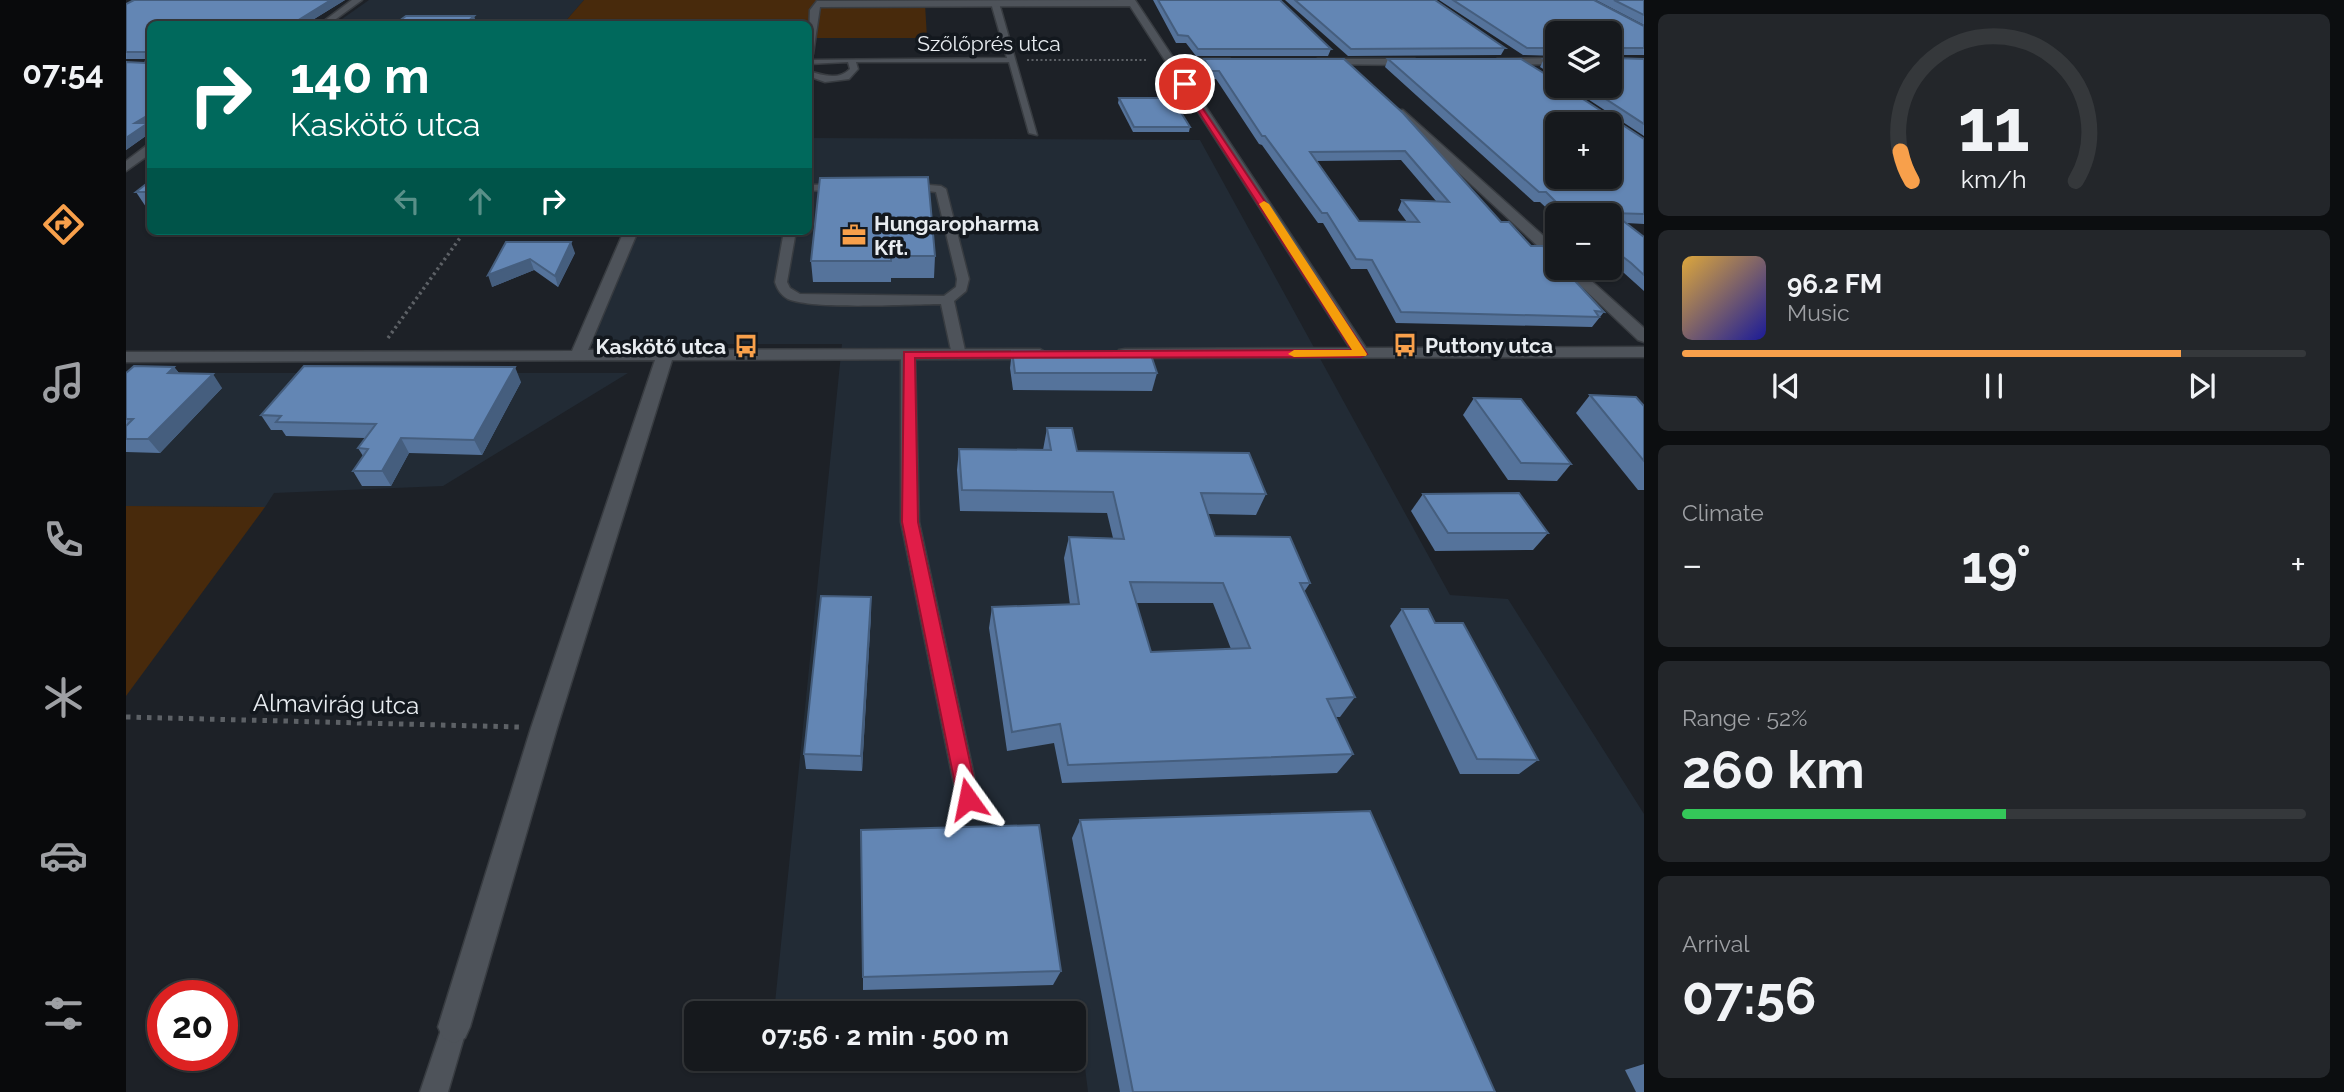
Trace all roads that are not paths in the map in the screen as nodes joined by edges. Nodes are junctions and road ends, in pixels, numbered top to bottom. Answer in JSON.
{"nodes":[{"id":1,"x":358,"y":0,"type":"edge"},
{"id":2,"x":1131,"y":1,"type":"edge"},
{"id":3,"x":995,"y":3,"type":"junction"},
{"id":4,"x":328,"y":21,"type":"edge"},
{"id":5,"x":812,"y":29,"type":"edge"},
{"id":6,"x":1335,"y":53,"type":"dead end"},
{"id":7,"x":1509,"y":54,"type":"dead end"},
{"id":8,"x":812,"y":58,"type":"edge"},
{"id":9,"x":851,"y":60,"type":"junction"},
{"id":10,"x":1012,"y":60,"type":"junction"},
{"id":11,"x":1170,"y":61,"type":"junction"},
{"id":12,"x":1520,"y":61,"type":"junction"},
{"id":13,"x":1545,"y":61,"type":"edge"},
{"id":14,"x":1237,"y":62,"type":"edge"},
{"id":15,"x":1304,"y":62,"type":"edge"},
{"id":16,"x":1345,"y":62,"type":"junction"},
{"id":17,"x":1426,"y":62,"type":"edge"},
{"id":18,"x":1480,"y":62,"type":"edge"},
{"id":19,"x":1355,"y":71,"type":"edge"},
{"id":20,"x":812,"y":74,"type":"edge"},
{"id":21,"x":1543,"y":76,"type":"edge"},
{"id":22,"x":1385,"y":99,"type":"edge"},
{"id":23,"x":1034,"y":133,"type":"dead end"},
{"id":24,"x":147,"y":151,"type":"edge"},
{"id":25,"x":126,"y":167,"type":"edge"},
{"id":26,"x":856,"y":186,"type":"edge"},
{"id":27,"x":897,"y":186,"type":"edge"},
{"id":28,"x":812,"y":188,"type":"edge"},
{"id":29,"x":629,"y":235,"type":"edge"},
{"id":30,"x":789,"y":235,"type":"edge"},
{"id":31,"x":1545,"y":245,"type":"edge"},
{"id":32,"x":1582,"y":280,"type":"edge"},
{"id":33,"x":947,"y":300,"type":"junction"},
{"id":34,"x":1644,"y":337,"type":"edge"},
{"id":35,"x":1644,"y":352,"type":"edge"},
{"id":36,"x":1056,"y":354,"type":"edge"},
{"id":37,"x":1111,"y":354,"type":"edge"},
{"id":38,"x":1361,"y":354,"type":"junction"},
{"id":39,"x":578,"y":355,"type":"junction"},
{"id":40,"x":665,"y":355,"type":"junction"},
{"id":41,"x":908,"y":355,"type":"junction"},
{"id":42,"x":959,"y":355,"type":"junction"},
{"id":43,"x":126,"y":357,"type":"edge"},
{"id":44,"x":968,"y":799,"type":"dead end"},
{"id":45,"x":454,"y":1027,"type":"joint"},
{"id":46,"x":434,"y":1092,"type":"edge"}],
"edges":[{"from":1,"to":4,"type":"street"},
{"from":2,"to":3,"type":"street"},
{"from":2,"to":11,"type":"street"},
{"from":3,"to":5,"type":"street"},
{"from":3,"to":10,"type":"lane"},
{"from":6,"to":16,"type":"street"},
{"from":7,"to":12,"type":"street"},
{"from":8,"to":9,"type":"lane","name":"Szőlőprés utca"},
{"from":9,"to":10,"type":"lane","name":"Szőlőprés utca"},
{"from":9,"to":20,"type":"lane"},
{"from":10,"to":23,"type":"lane"},
{"from":11,"to":14,"type":"street"},
{"from":11,"to":38,"type":"street"},
{"from":12,"to":13,"type":"street"},
{"from":12,"to":18,"type":"street"},
{"from":12,"to":21,"type":"street"},
{"from":15,"to":16,"type":"street"},
{"from":16,"to":17,"type":"street"},
{"from":16,"to":19,"type":"street"},
{"from":22,"to":31,"type":"street"},
{"from":24,"to":25,"type":"street"},
{"from":26,"to":28,"type":"lane"},
{"from":27,"to":33,"type":"lane"},
{"from":29,"to":39,"type":"street"},
{"from":30,"to":33,"type":"lane"},
{"from":32,"to":34,"type":"street"},
{"from":33,"to":42,"type":"lane"},
{"from":35,"to":38,"type":"street"},
{"from":36,"to":42,"type":"street"},
{"from":37,"to":38,"type":"street"},
{"from":39,"to":40,"type":"street"},
{"from":39,"to":43,"type":"street"},
{"from":40,"to":41,"type":"street"},
{"from":40,"to":45,"type":"street"},
{"from":41,"to":42,"type":"street"},
{"from":41,"to":44,"type":"lane"},
{"from":45,"to":46,"type":"lane"}]}
